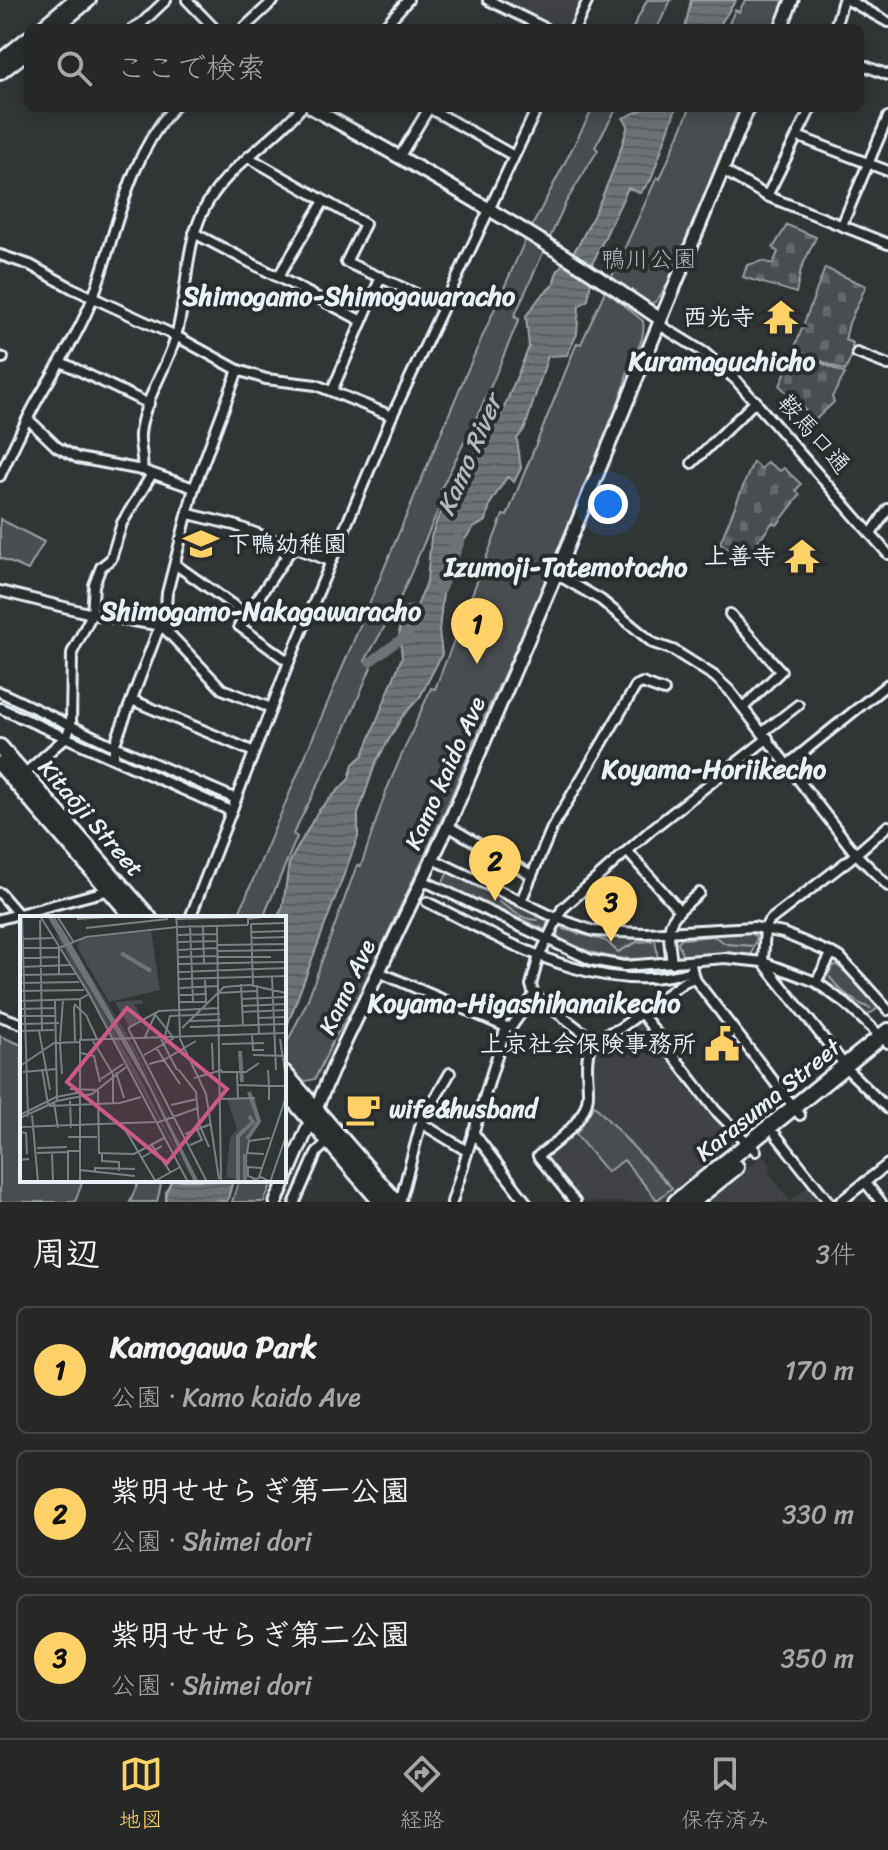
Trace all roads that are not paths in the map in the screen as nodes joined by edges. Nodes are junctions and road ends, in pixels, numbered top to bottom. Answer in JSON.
{"nodes":[{"id":1,"x":74,"y":0,"type":"edge"},
{"id":2,"x":89,"y":0,"type":"edge"},
{"id":3,"x":166,"y":0,"type":"edge"},
{"id":4,"x":187,"y":0,"type":"edge"},
{"id":5,"x":274,"y":0,"type":"edge"},
{"id":6,"x":408,"y":0,"type":"edge"},
{"id":7,"x":488,"y":0,"type":"edge"},
{"id":8,"x":588,"y":0,"type":"edge"},
{"id":9,"x":792,"y":0,"type":"edge"},
{"id":10,"x":846,"y":0,"type":"edge"},
{"id":11,"x":888,"y":22,"type":"edge"},
{"id":12,"x":46,"y":24,"type":"edge"},
{"id":13,"x":60,"y":24,"type":"edge"},
{"id":14,"x":140,"y":24,"type":"edge"},
{"id":15,"x":210,"y":24,"type":"edge"},
{"id":16,"x":248,"y":24,"type":"edge"},
{"id":17,"x":387,"y":24,"type":"edge"},
{"id":18,"x":537,"y":24,"type":"edge"},
{"id":19,"x":577,"y":24,"type":"edge"},
{"id":20,"x":783,"y":24,"type":"edge"},
{"id":21,"x":837,"y":24,"type":"edge"},
{"id":22,"x":22,"y":55,"type":"edge"},
{"id":23,"x":0,"y":61,"type":"edge"},
{"id":24,"x":864,"y":66,"type":"edge"},
{"id":25,"x":0,"y":73,"type":"edge"},
{"id":26,"x":888,"y":75,"type":"edge"},
{"id":27,"x":170,"y":112,"type":"edge"},
{"id":28,"x":299,"y":112,"type":"edge"},
{"id":29,"x":311,"y":112,"type":"edge"},
{"id":30,"x":427,"y":112,"type":"edge"},
{"id":31,"x":436,"y":112,"type":"edge"},
{"id":32,"x":535,"y":112,"type":"edge"},
{"id":33,"x":746,"y":112,"type":"edge"},
{"id":34,"x":809,"y":112,"type":"edge"},
{"id":35,"x":888,"y":117,"type":"edge"},
{"id":36,"x":797,"y":136,"type":"junction"},
{"id":37,"x":400,"y":156,"type":"junction"},
{"id":38,"x":514,"y":156,"type":"junction"},
{"id":39,"x":248,"y":157,"type":"junction"},
{"id":40,"x":868,"y":164,"type":"junction"},
{"id":41,"x":724,"y":171,"type":"junction"},
{"id":42,"x":888,"y":171,"type":"edge"},
{"id":43,"x":767,"y":196,"type":"junction"},
{"id":44,"x":324,"y":201,"type":"junction"},
{"id":45,"x":488,"y":209,"type":"junction"},
{"id":46,"x":842,"y":225,"type":"junction"},
{"id":47,"x":194,"y":233,"type":"junction"},
{"id":48,"x":888,"y":244,"type":"edge"},
{"id":49,"x":0,"y":255,"type":"edge"},
{"id":50,"x":278,"y":277,"type":"junction"},
{"id":51,"x":381,"y":277,"type":"junction"},
{"id":52,"x":93,"y":297,"type":"junction"},
{"id":53,"x":443,"y":306,"type":"junction"},
{"id":54,"x":362,"y":321,"type":"junction"},
{"id":55,"x":659,"y":322,"type":"junction"},
{"id":56,"x":176,"y":336,"type":"junction"},
{"id":57,"x":857,"y":353,"type":"dead end"},
{"id":58,"x":61,"y":362,"type":"junction"},
{"id":59,"x":888,"y":365,"type":"edge"},
{"id":60,"x":238,"y":370,"type":"junction"},
{"id":61,"x":332,"y":391,"type":"junction"},
{"id":62,"x":756,"y":401,"type":"junction"},
{"id":63,"x":149,"y":404,"type":"junction"},
{"id":64,"x":392,"y":416,"type":"junction"},
{"id":65,"x":28,"y":419,"type":"junction"},
{"id":66,"x":692,"y":463,"type":"dead end"},
{"id":67,"x":147,"y":472,"type":"junction"},
{"id":68,"x":0,"y":476,"type":"edge"},
{"id":69,"x":194,"y":488,"type":"junction"},
{"id":70,"x":888,"y":509,"type":"edge"},
{"id":71,"x":189,"y":514,"type":"junction"},
{"id":72,"x":871,"y":534,"type":"junction"},
{"id":73,"x":293,"y":547,"type":"junction"},
{"id":74,"x":888,"y":554,"type":"edge"},
{"id":75,"x":330,"y":561,"type":"junction"},
{"id":76,"x":176,"y":565,"type":"junction"},
{"id":77,"x":556,"y":574,"type":"junction"},
{"id":78,"x":0,"y":591,"type":"edge"},
{"id":79,"x":92,"y":614,"type":"junction"},
{"id":80,"x":730,"y":614,"type":"dead end"},
{"id":81,"x":247,"y":615,"type":"junction"},
{"id":82,"x":162,"y":626,"type":"junction"},
{"id":83,"x":289,"y":662,"type":"junction"},
{"id":84,"x":888,"y":684,"type":"edge"},
{"id":85,"x":664,"y":691,"type":"dead end"},
{"id":86,"x":0,"y":692,"type":"edge"},
{"id":87,"x":132,"y":700,"type":"junction"},
{"id":88,"x":798,"y":705,"type":"dead end"},
{"id":89,"x":744,"y":707,"type":"junction"},
{"id":90,"x":0,"y":708,"type":"edge"},
{"id":91,"x":271,"y":708,"type":"junction"},
{"id":92,"x":71,"y":726,"type":"junction"},
{"id":93,"x":766,"y":735,"type":"junction"},
{"id":94,"x":66,"y":737,"type":"junction"},
{"id":95,"x":114,"y":746,"type":"junction"},
{"id":96,"x":0,"y":747,"type":"edge"},
{"id":97,"x":254,"y":752,"type":"junction"},
{"id":98,"x":114,"y":758,"type":"junction"},
{"id":99,"x":0,"y":764,"type":"edge"},
{"id":100,"x":787,"y":765,"type":"junction"},
{"id":101,"x":24,"y":774,"type":"junction"},
{"id":102,"x":236,"y":799,"type":"junction"},
{"id":103,"x":231,"y":811,"type":"junction"},
{"id":104,"x":448,"y":826,"type":"junction"},
{"id":105,"x":888,"y":826,"type":"edge"},
{"id":106,"x":627,"y":851,"type":"junction"},
{"id":107,"x":855,"y":853,"type":"junction"},
{"id":108,"x":431,"y":858,"type":"junction"},
{"id":109,"x":531,"y":875,"type":"junction"},
{"id":110,"x":422,"y":880,"type":"junction"},
{"id":111,"x":888,"y":886,"type":"edge"},
{"id":112,"x":110,"y":890,"type":"junction"},
{"id":113,"x":0,"y":893,"type":"edge"},
{"id":114,"x":699,"y":893,"type":"dead end"},
{"id":115,"x":521,"y":901,"type":"junction"},
{"id":116,"x":427,"y":902,"type":"dead end"},
{"id":117,"x":679,"y":910,"type":"junction"},
{"id":118,"x":19,"y":915,"type":"junction"},
{"id":119,"x":132,"y":916,"type":"edge"},
{"id":120,"x":147,"y":916,"type":"edge"},
{"id":121,"x":191,"y":916,"type":"edge"},
{"id":122,"x":556,"y":918,"type":"junction"},
{"id":123,"x":0,"y":919,"type":"edge"},
{"id":124,"x":765,"y":928,"type":"junction"},
{"id":125,"x":668,"y":932,"type":"junction"},
{"id":126,"x":547,"y":938,"type":"junction"},
{"id":127,"x":832,"y":953,"type":"junction"},
{"id":128,"x":539,"y":956,"type":"junction"},
{"id":129,"x":763,"y":962,"type":"junction"},
{"id":130,"x":672,"y":963,"type":"junction"},
{"id":131,"x":692,"y":970,"type":"junction"},
{"id":132,"x":379,"y":972,"type":"junction"},
{"id":133,"x":816,"y":982,"type":"junction"},
{"id":134,"x":534,"y":995,"type":"junction"},
{"id":135,"x":888,"y":1010,"type":"edge"},
{"id":136,"x":641,"y":1013,"type":"junction"},
{"id":137,"x":0,"y":1016,"type":"edge"},
{"id":138,"x":20,"y":1023,"type":"edge"},
{"id":139,"x":506,"y":1027,"type":"junction"},
{"id":140,"x":592,"y":1039,"type":"junction"},
{"id":141,"x":886,"y":1039,"type":"edge"},
{"id":142,"x":848,"y":1069,"type":"junction"},
{"id":143,"x":450,"y":1073,"type":"dead end"},
{"id":144,"x":290,"y":1091,"type":"edge"},
{"id":145,"x":888,"y":1109,"type":"edge"},
{"id":146,"x":797,"y":1111,"type":"junction"},
{"id":147,"x":313,"y":1115,"type":"junction"},
{"id":148,"x":421,"y":1123,"type":"junction"},
{"id":149,"x":473,"y":1132,"type":"junction"},
{"id":150,"x":776,"y":1135,"type":"junction"},
{"id":151,"x":329,"y":1141,"type":"junction"},
{"id":152,"x":753,"y":1148,"type":"junction"},
{"id":153,"x":467,"y":1151,"type":"junction"},
{"id":154,"x":888,"y":1164,"type":"edge"},
{"id":155,"x":286,"y":1178,"type":"edge"},
{"id":156,"x":285,"y":1182,"type":"edge"},
{"id":157,"x":865,"y":1182,"type":"junction"},
{"id":158,"x":276,"y":1202,"type":"edge"},
{"id":159,"x":295,"y":1202,"type":"edge"},
{"id":160,"x":381,"y":1202,"type":"edge"},
{"id":161,"x":398,"y":1202,"type":"edge"},
{"id":162,"x":452,"y":1202,"type":"edge"},
{"id":163,"x":526,"y":1202,"type":"edge"},
{"id":164,"x":575,"y":1202,"type":"edge"},
{"id":165,"x":676,"y":1202,"type":"edge"},
{"id":166,"x":692,"y":1202,"type":"edge"},
{"id":167,"x":829,"y":1202,"type":"edge"},
{"id":168,"x":840,"y":1202,"type":"edge"},
{"id":169,"x":881,"y":1202,"type":"edge"}],
"edges":[{"from":1,"to":12,"type":"main road"},
{"from":2,"to":13,"type":"main road"},
{"from":3,"to":14,"type":"street"},
{"from":4,"to":15,"type":"street"},
{"from":5,"to":16,"type":"street"},
{"from":6,"to":17,"type":"street"},
{"from":7,"to":18,"type":"street"},
{"from":8,"to":19,"type":"street"},
{"from":9,"to":20,"type":"street"},
{"from":10,"to":11,"type":"street"},
{"from":10,"to":21,"type":"street"},
{"from":22,"to":23,"type":"main road"},
{"from":22,"to":25,"type":"main road"},
{"from":24,"to":26,"type":"street"},
{"from":27,"to":52,"type":"street"},
{"from":28,"to":39,"type":"street"},
{"from":29,"to":37,"type":"street"},
{"from":30,"to":37,"type":"street"},
{"from":31,"to":38,"type":"street"},
{"from":32,"to":38,"type":"street"},
{"from":33,"to":41,"type":"street","name":"Kamo kaido Ave"},
{"from":34,"to":36,"type":"street"},
{"from":35,"to":40,"type":"street"},
{"from":36,"to":40,"type":"street"},
{"from":36,"to":43,"type":"street"},
{"from":37,"to":45,"type":"street"},
{"from":38,"to":45,"type":"street"},
{"from":39,"to":44,"type":"street"},
{"from":39,"to":47,"type":"street"},
{"from":40,"to":42,"type":"street"},
{"from":40,"to":46,"type":"street"},
{"from":41,"to":43,"type":"street"},
{"from":41,"to":55,"type":"street","name":"Kamo kaido Ave"},
{"from":43,"to":46,"type":"street"},
{"from":44,"to":50,"type":"street"},
{"from":44,"to":51,"type":"street"},
{"from":45,"to":53,"type":"street"},
{"from":45,"to":55,"type":"street","name":"鞍馬口通"},
{"from":46,"to":48,"type":"street"},
{"from":47,"to":50,"type":"street"},
{"from":47,"to":56,"type":"street"},
{"from":49,"to":52,"type":"street"},
{"from":50,"to":54,"type":"street"},
{"from":51,"to":53,"type":"street"},
{"from":51,"to":54,"type":"street"},
{"from":52,"to":56,"type":"street"},
{"from":52,"to":58,"type":"street"},
{"from":53,"to":64,"type":"street"},
{"from":54,"to":61,"type":"street"},
{"from":55,"to":62,"type":"street","name":"鞍馬口通"},
{"from":55,"to":77,"type":"street","name":"Kamo kaido Ave"},
{"from":56,"to":60,"type":"street"},
{"from":56,"to":63,"type":"street"},
{"from":57,"to":59,"type":"street"},
{"from":58,"to":63,"type":"street"},
{"from":58,"to":65,"type":"street"},
{"from":60,"to":61,"type":"street"},
{"from":60,"to":69,"type":"street"},
{"from":61,"to":64,"type":"street"},
{"from":62,"to":66,"type":"street"},
{"from":62,"to":72,"type":"street","name":"鞍馬口通"},
{"from":63,"to":67,"type":"street"},
{"from":64,"to":75,"type":"street"},
{"from":65,"to":67,"type":"street"},
{"from":65,"to":68,"type":"street"},
{"from":67,"to":69,"type":"street"},
{"from":67,"to":79,"type":"street"},
{"from":69,"to":71,"type":"street"},
{"from":70,"to":72,"type":"street"},
{"from":71,"to":73,"type":"street"},
{"from":71,"to":76,"type":"street"},
{"from":72,"to":74,"type":"street","name":"鞍馬口通"},
{"from":73,"to":75,"type":"street"},
{"from":73,"to":81,"type":"street"},
{"from":75,"to":83,"type":"street"},
{"from":76,"to":81,"type":"street"},
{"from":76,"to":82,"type":"street"},
{"from":77,"to":89,"type":"street"},
{"from":77,"to":104,"type":"street","name":"Kamo kaido Ave"},
{"from":78,"to":79,"type":"street"},
{"from":79,"to":82,"type":"street"},
{"from":79,"to":92,"type":"street"},
{"from":80,"to":89,"type":"street"},
{"from":81,"to":83,"type":"street"},
{"from":82,"to":87,"type":"street"},
{"from":82,"to":91,"type":"street"},
{"from":83,"to":91,"type":"street"},
{"from":84,"to":100,"type":"street"},
{"from":85,"to":109,"type":"street"},
{"from":86,"to":92,"type":"street"},
{"from":87,"to":95,"type":"street"},
{"from":87,"to":97,"type":"street"},
{"from":88,"to":93,"type":"street"},
{"from":89,"to":93,"type":"street"},
{"from":90,"to":94,"type":"street"},
{"from":91,"to":97,"type":"street"},
{"from":92,"to":94,"type":"street"},
{"from":92,"to":95,"type":"street"},
{"from":93,"to":100,"type":"street"},
{"from":93,"to":106,"type":"street"},
{"from":94,"to":98,"type":"street"},
{"from":94,"to":101,"type":"street"},
{"from":95,"to":98,"type":"street"},
{"from":95,"to":102,"type":"street"},
{"from":96,"to":101,"type":"highway","name":"Kitaōji Street"},
{"from":97,"to":102,"type":"street"},
{"from":98,"to":103,"type":"street"},
{"from":99,"to":112,"type":"highway","name":"Kitaōji Street"},
{"from":100,"to":107,"type":"street"},
{"from":101,"to":120,"type":"highway","name":"Kitaōji Street"},
{"from":102,"to":103,"type":"street"},
{"from":103,"to":121,"type":"street"},
{"from":104,"to":108,"type":"street","name":"Kamo kaido Ave"},
{"from":104,"to":109,"type":"street"},
{"from":105,"to":107,"type":"street"},
{"from":106,"to":117,"type":"street"},
{"from":106,"to":122,"type":"street"},
{"from":107,"to":111,"type":"street"},
{"from":107,"to":124,"type":"street"},
{"from":108,"to":110,"type":"street","name":"Kamo kaido Ave"},
{"from":108,"to":115,"type":"street"},
{"from":109,"to":115,"type":"street"},
{"from":110,"to":126,"type":"street"},
{"from":110,"to":132,"type":"street","name":"Kamo Ave"},
{"from":112,"to":118,"type":"street"},
{"from":112,"to":119,"type":"highway","name":"Kitaōji Street"},
{"from":113,"to":118,"type":"street"},
{"from":114,"to":117,"type":"street"},
{"from":115,"to":122,"type":"street"},
{"from":116,"to":128,"type":"street"},
{"from":117,"to":125,"type":"street"},
{"from":118,"to":123,"type":"street"},
{"from":122,"to":125,"type":"street"},
{"from":122,"to":126,"type":"street"},
{"from":124,"to":125,"type":"street"},
{"from":124,"to":127,"type":"street"},
{"from":124,"to":129,"type":"street"},
{"from":125,"to":130,"type":"street"},
{"from":126,"to":128,"type":"street"},
{"from":126,"to":130,"type":"street"},
{"from":127,"to":133,"type":"street"},
{"from":127,"to":135,"type":"street"},
{"from":128,"to":131,"type":"street"},
{"from":128,"to":134,"type":"street"},
{"from":129,"to":131,"type":"street"},
{"from":129,"to":133,"type":"street"},
{"from":129,"to":142,"type":"street"},
{"from":130,"to":131,"type":"street"},
{"from":131,"to":136,"type":"street"},
{"from":131,"to":146,"type":"street"},
{"from":132,"to":139,"type":"street"},
{"from":132,"to":147,"type":"street","name":"Kamo Ave"},
{"from":133,"to":141,"type":"street"},
{"from":134,"to":139,"type":"street"},
{"from":134,"to":140,"type":"street"},
{"from":136,"to":140,"type":"street"},
{"from":136,"to":152,"type":"street"},
{"from":137,"to":138,"type":"street"},
{"from":139,"to":149,"type":"street"},
{"from":140,"to":164,"type":"street"},
{"from":141,"to":142,"type":"highway","name":"Karasuma Street"},
{"from":142,"to":145,"type":"street"},
{"from":142,"to":146,"type":"highway","name":"Karasuma Street"},
{"from":143,"to":148,"type":"street"},
{"from":144,"to":147,"type":"highway"},
{"from":146,"to":150,"type":"highway","name":"Karasuma Street"},
{"from":146,"to":152,"type":"highway","name":"Karasuma Street"},
{"from":147,"to":151,"type":"highway"},
{"from":147,"to":155,"type":"street","name":"Kamo Ave"},
{"from":147,"to":161,"type":"highway"},
{"from":148,"to":153,"type":"street"},
{"from":148,"to":161,"type":"street"},
{"from":149,"to":153,"type":"street"},
{"from":149,"to":163,"type":"street"},
{"from":150,"to":152,"type":"highway","name":"Karasuma Street"},
{"from":150,"to":167,"type":"street"},
{"from":151,"to":159,"type":"street"},
{"from":151,"to":160,"type":"highway"},
{"from":152,"to":165,"type":"highway","name":"Karasuma Street"},
{"from":152,"to":166,"type":"highway","name":"Karasuma Street"},
{"from":153,"to":162,"type":"street"},
{"from":154,"to":157,"type":"street"},
{"from":156,"to":158,"type":"street","name":"Kamo Ave"},
{"from":157,"to":168,"type":"street"},
{"from":157,"to":169,"type":"street"}]}
